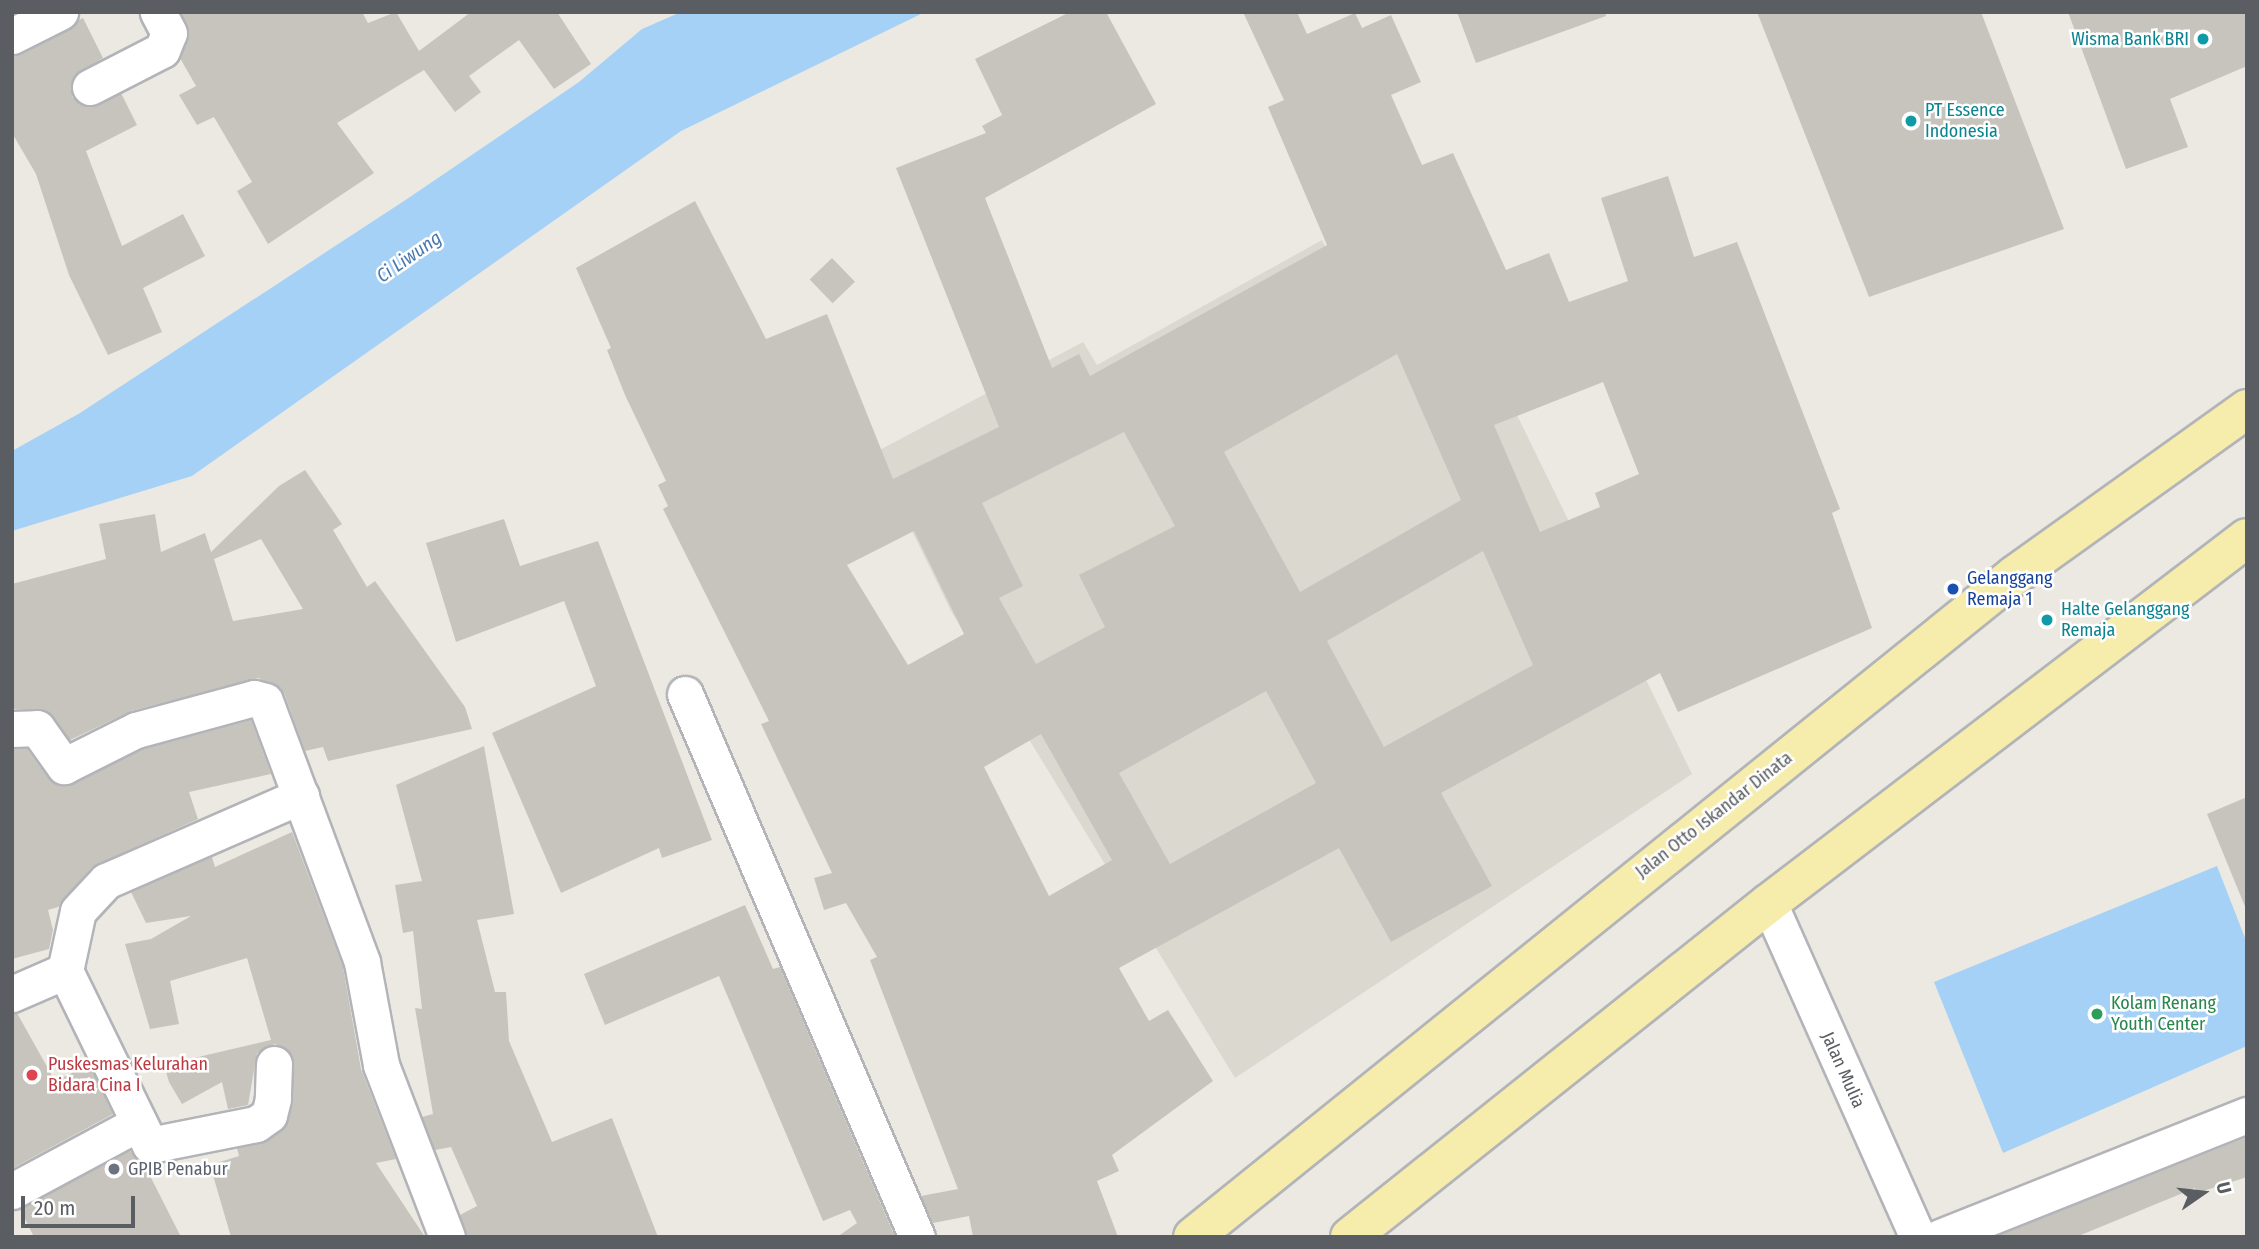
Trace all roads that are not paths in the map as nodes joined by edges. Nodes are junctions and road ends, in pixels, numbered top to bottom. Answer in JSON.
{"nodes":[{"id":1,"x":60,"y":12,"type":"edge"},
{"id":2,"x":158,"y":12,"type":"edge"},
{"id":3,"x":12,"y":36,"type":"edge"},
{"id":4,"x":90,"y":87,"type":"dead end"},
{"id":5,"x":2247,"y":410,"type":"edge"},
{"id":6,"x":2247,"y":538,"type":"edge"},
{"id":7,"x":685,"y":694,"type":"dead end"},
{"id":8,"x":12,"y":729,"type":"edge"},
{"id":9,"x":301,"y":796,"type":"junction"},
{"id":10,"x":1769,"y":903,"type":"junction"},
{"id":11,"x":65,"y":971,"type":"junction"},
{"id":12,"x":12,"y":994,"type":"edge"},
{"id":13,"x":274,"y":1064,"type":"dead end"},
{"id":14,"x":2247,"y":1115,"type":"edge"},
{"id":15,"x":139,"y":1123,"type":"junction"},
{"id":16,"x":12,"y":1191,"type":"edge"},
{"id":17,"x":447,"y":1237,"type":"edge"},
{"id":18,"x":917,"y":1237,"type":"edge"},
{"id":19,"x":1193,"y":1237,"type":"edge"},
{"id":20,"x":1350,"y":1237,"type":"edge"},
{"id":21,"x":1918,"y":1237,"type":"edge"},
{"id":22,"x":1940,"y":1237,"type":"edge"}],
"edges":[{"from":1,"to":3,"type":"street"},
{"from":2,"to":4,"type":"street"},
{"from":5,"to":19,"type":"main road","name":"Jalan Otto Iskandar Dinata"},
{"from":6,"to":10,"type":"main road"},
{"from":7,"to":18,"type":"street"},
{"from":8,"to":9,"type":"street"},
{"from":9,"to":11,"type":"street"},
{"from":9,"to":17,"type":"street"},
{"from":10,"to":20,"type":"main road"},
{"from":10,"to":21,"type":"street","name":"Jalan Mulia"},
{"from":11,"to":12,"type":"street"},
{"from":11,"to":15,"type":"street"},
{"from":13,"to":15,"type":"street"},
{"from":14,"to":22,"type":"street"},
{"from":15,"to":16,"type":"street"}]}
